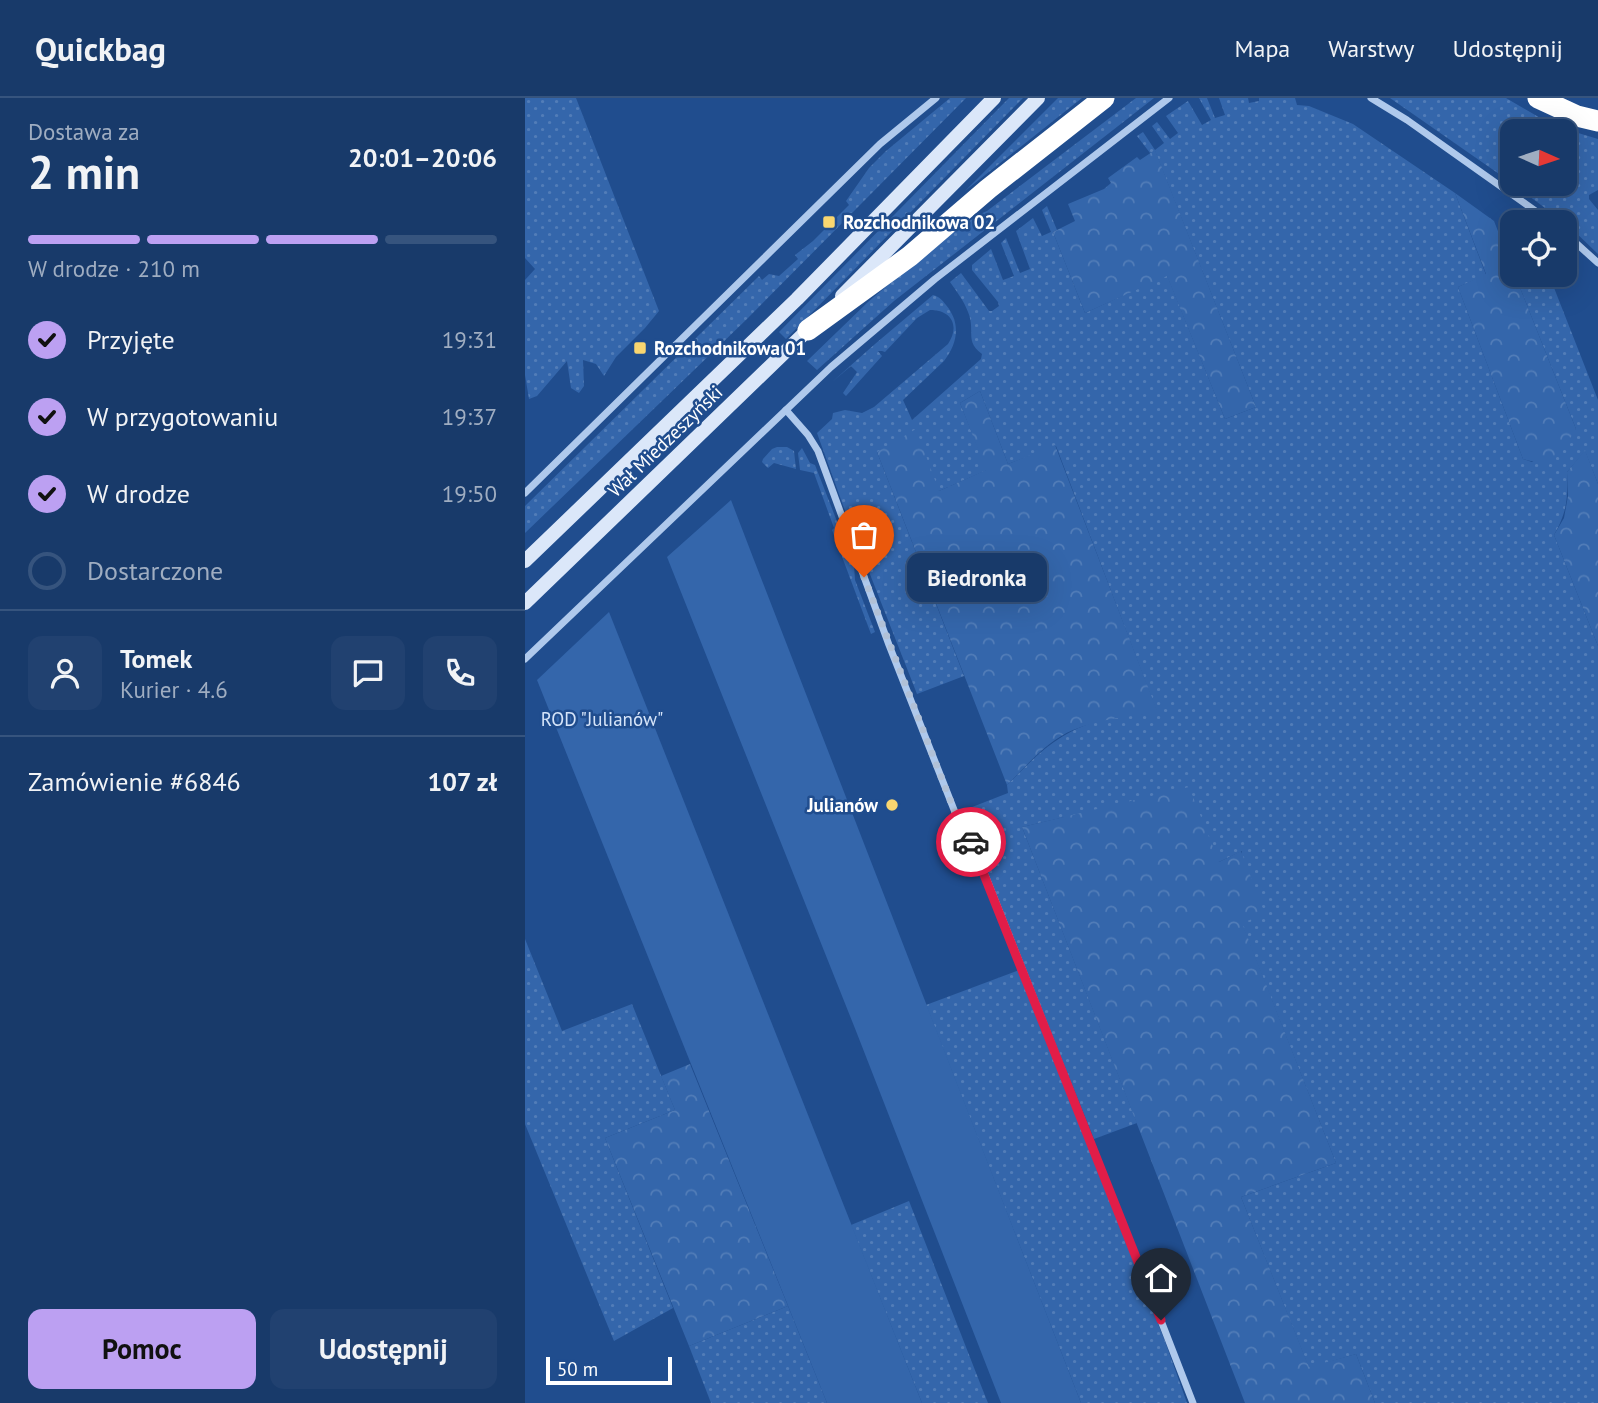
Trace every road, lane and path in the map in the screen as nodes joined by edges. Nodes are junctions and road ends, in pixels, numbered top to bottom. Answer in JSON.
{"nodes":[{"id":1,"x":936,"y":98,"type":"edge"},
{"id":2,"x":994,"y":98,"type":"edge"},
{"id":3,"x":1038,"y":98,"type":"edge"},
{"id":4,"x":1104,"y":98,"type":"edge"},
{"id":5,"x":1169,"y":98,"type":"edge"},
{"id":6,"x":1371,"y":98,"type":"edge"},
{"id":7,"x":1538,"y":98,"type":"edge"},
{"id":8,"x":1598,"y":121,"type":"edge"},
{"id":9,"x":1534,"y":210,"type":"edge"},
{"id":10,"x":1577,"y":244,"type":"edge"},
{"id":11,"x":1598,"y":264,"type":"edge"},
{"id":12,"x":808,"y":330,"type":"junction"},
{"id":13,"x":786,"y":410,"type":"junction"},
{"id":14,"x":525,"y":493,"type":"edge"},
{"id":15,"x":525,"y":561,"type":"edge"},
{"id":16,"x":525,"y":603,"type":"edge"},
{"id":17,"x":525,"y":659,"type":"edge"},
{"id":18,"x":1193,"y":1403,"type":"edge"}],
"edges":[{"from":1,"to":14,"type":"street"},
{"from":2,"to":15,"type":"main road","name":"Wał Miedzeszyński"},
{"from":3,"to":12,"type":"main road","name":"Wał Miedzeszyński"},
{"from":4,"to":12,"type":"highway"},
{"from":5,"to":13,"type":"street"},
{"from":6,"to":9,"type":"street"},
{"from":7,"to":8,"type":"highway"},
{"from":10,"to":11,"type":"street"},
{"from":12,"to":16,"type":"main road","name":"Wał Miedzeszyński"},
{"from":13,"to":17,"type":"street"},
{"from":13,"to":18,"type":"street"}]}
